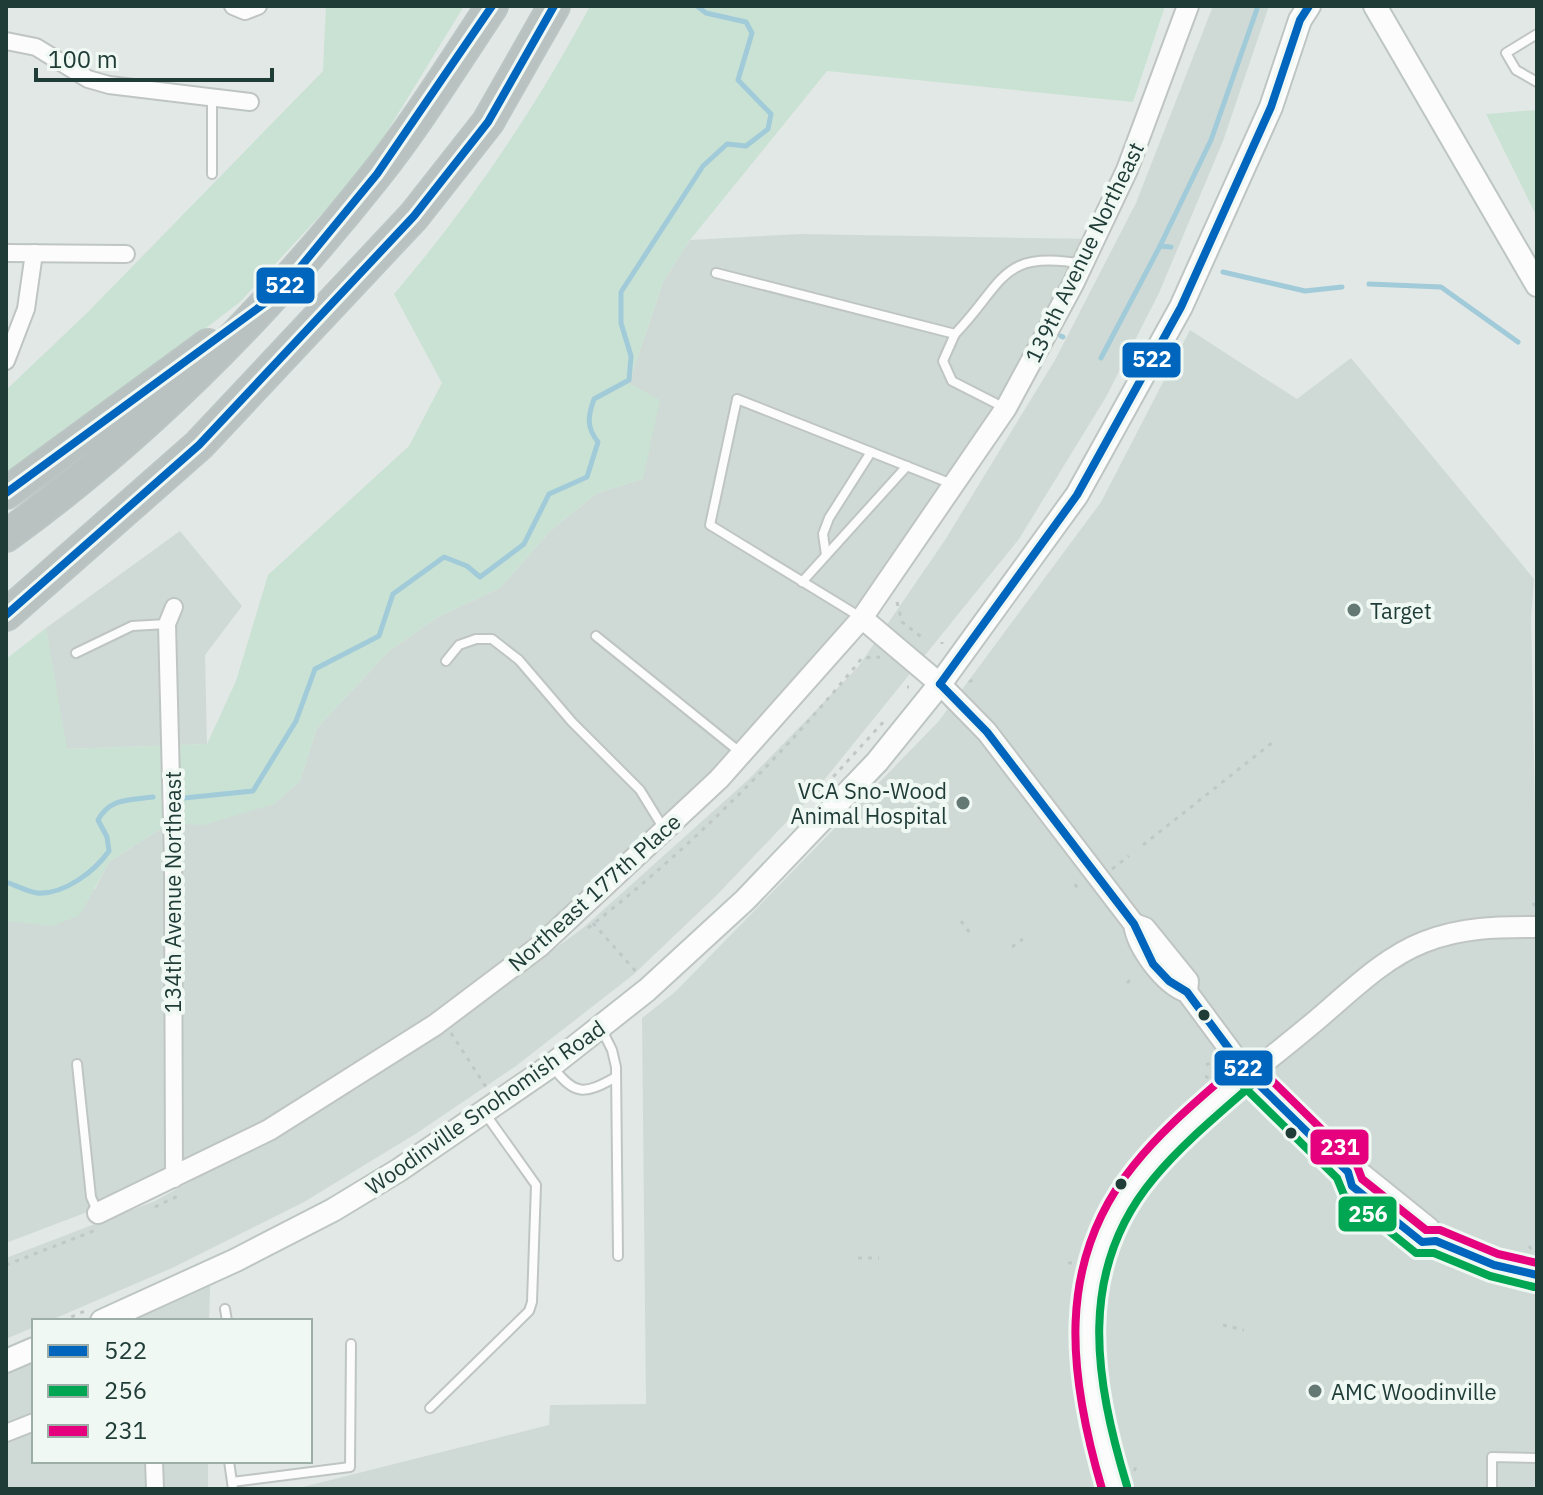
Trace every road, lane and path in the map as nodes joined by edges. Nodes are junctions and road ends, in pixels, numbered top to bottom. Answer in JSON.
{"nodes":[{"id":1,"x":233,"y":6,"type":"edge"},
{"id":2,"x":258,"y":6,"type":"edge"},
{"id":3,"x":492,"y":6,"type":"edge"},
{"id":4,"x":554,"y":6,"type":"edge"},
{"id":5,"x":1188,"y":6,"type":"edge"},
{"id":6,"x":1309,"y":6,"type":"edge"},
{"id":7,"x":1375,"y":6,"type":"edge"},
{"id":8,"x":1537,"y":34,"type":"edge"},
{"id":9,"x":6,"y":41,"type":"edge"},
{"id":10,"x":1537,"y":82,"type":"edge"},
{"id":11,"x":212,"y":98,"type":"junction"},
{"id":12,"x":250,"y":102,"type":"dead end"},
{"id":13,"x":212,"y":174,"type":"dead end"},
{"id":14,"x":6,"y":253,"type":"edge"},
{"id":15,"x":34,"y":253,"type":"junction"},
{"id":16,"x":126,"y":254,"type":"dead end"},
{"id":17,"x":1083,"y":264,"type":"junction"},
{"id":18,"x":716,"y":273,"type":"dead end"},
{"id":19,"x":1537,"y":285,"type":"edge"},
{"id":20,"x":280,"y":292,"type":"junction"},
{"id":21,"x":955,"y":334,"type":"junction"},
{"id":22,"x":6,"y":361,"type":"edge"},
{"id":23,"x":1006,"y":408,"type":"junction"},
{"id":24,"x":980,"y":444,"type":"joint"},
{"id":25,"x":871,"y":452,"type":"junction"},
{"id":26,"x":907,"y":466,"type":"junction"},
{"id":27,"x":953,"y":484,"type":"junction"},
{"id":28,"x":6,"y":493,"type":"edge"},
{"id":29,"x":6,"y":536,"type":"edge"},
{"id":30,"x":90,"y":539,"type":"junction"},
{"id":31,"x":826,"y":555,"type":"junction"},
{"id":32,"x":802,"y":582,"type":"junction"},
{"id":33,"x":6,"y":600,"type":"edge"},
{"id":34,"x":897,"y":602,"type":"dead end"},
{"id":35,"x":174,"y":607,"type":"dead end"},
{"id":36,"x":6,"y":615,"type":"edge"},
{"id":37,"x":862,"y":618,"type":"junction"},
{"id":38,"x":167,"y":624,"type":"junction"},
{"id":39,"x":596,"y":636,"type":"dead end"},
{"id":40,"x":924,"y":639,"type":"dead end"},
{"id":41,"x":76,"y":653,"type":"dead end"},
{"id":42,"x":446,"y":661,"type":"dead end"},
{"id":43,"x":940,"y":684,"type":"junction"},
{"id":44,"x":894,"y":709,"type":"dead end"},
{"id":45,"x":1273,"y":742,"type":"dead end"},
{"id":46,"x":742,"y":753,"type":"junction"},
{"id":47,"x":806,"y":807,"type":"dead end"},
{"id":48,"x":664,"y":830,"type":"junction"},
{"id":49,"x":1143,"y":845,"type":"dead end"},
{"id":50,"x":1129,"y":856,"type":"dead end"},
{"id":51,"x":1117,"y":866,"type":"dead end"},
{"id":52,"x":1086,"y":889,"type":"dead end"},
{"id":53,"x":1082,"y":893,"type":"dead end"},
{"id":54,"x":1535,"y":912,"type":"edge"},
{"id":55,"x":961,"y":921,"type":"dead end"},
{"id":56,"x":593,"y":923,"type":"dead end"},
{"id":57,"x":970,"y":933,"type":"dead end"},
{"id":58,"x":1023,"y":939,"type":"dead end"},
{"id":59,"x":1012,"y":947,"type":"dead end"},
{"id":60,"x":629,"y":983,"type":"dead end"},
{"id":61,"x":443,"y":1020,"type":"junction"},
{"id":62,"x":601,"y":1027,"type":"junction"},
{"id":63,"x":1212,"y":1062,"type":"dead end"},
{"id":64,"x":77,"y":1064,"type":"dead end"},
{"id":65,"x":552,"y":1065,"type":"junction"},
{"id":66,"x":1206,"y":1065,"type":"dead end"},
{"id":67,"x":1247,"y":1073,"type":"junction"},
{"id":68,"x":1205,"y":1076,"type":"dead end"},
{"id":69,"x":616,"y":1077,"type":"junction"},
{"id":70,"x":1213,"y":1080,"type":"dead end"},
{"id":71,"x":497,"y":1085,"type":"dead end"},
{"id":72,"x":484,"y":1112,"type":"junction"},
{"id":73,"x":174,"y":1179,"type":"junction"},
{"id":74,"x":98,"y":1213,"type":"joint"},
{"id":75,"x":1529,"y":1246,"type":"dead end"},
{"id":76,"x":1533,"y":1251,"type":"dead end"},
{"id":77,"x":618,"y":1256,"type":"dead end"},
{"id":78,"x":858,"y":1258,"type":"dead end"},
{"id":79,"x":879,"y":1258,"type":"dead end"},
{"id":80,"x":1537,"y":1275,"type":"edge"},
{"id":81,"x":225,"y":1309,"type":"dead end"},
{"id":82,"x":95,"y":1315,"type":"edge"},
{"id":83,"x":73,"y":1319,"type":"edge"},
{"id":84,"x":227,"y":1319,"type":"edge"},
{"id":85,"x":1223,"y":1325,"type":"dead end"},
{"id":86,"x":1244,"y":1330,"type":"dead end"},
{"id":87,"x":351,"y":1344,"type":"dead end"},
{"id":88,"x":32,"y":1350,"type":"edge"},
{"id":89,"x":6,"y":1361,"type":"edge"},
{"id":90,"x":430,"y":1408,"type":"dead end"},
{"id":91,"x":32,"y":1423,"type":"edge"},
{"id":92,"x":6,"y":1433,"type":"edge"},
{"id":93,"x":1537,"y":1458,"type":"edge"},
{"id":94,"x":154,"y":1463,"type":"edge"},
{"id":95,"x":229,"y":1463,"type":"edge"},
{"id":96,"x":233,"y":1485,"type":"edge"},
{"id":97,"x":155,"y":1489,"type":"edge"},
{"id":98,"x":1115,"y":1489,"type":"edge"},
{"id":99,"x":1492,"y":1489,"type":"edge"}],
"edges":[{"from":1,"to":2,"type":"street"},
{"from":3,"to":20,"type":"highway"},
{"from":4,"to":30,"type":"highway"},
{"from":5,"to":17,"type":"street","name":"139th Avenue Northeast"},
{"from":6,"to":43,"type":"main road","name":"Woodinville Snohomish Road"},
{"from":7,"to":19,"type":"main road"},
{"from":8,"to":10,"type":"lane"},
{"from":9,"to":11,"type":"street"},
{"from":11,"to":12,"type":"street"},
{"from":11,"to":13,"type":"lane"},
{"from":14,"to":15,"type":"street"},
{"from":15,"to":16,"type":"street"},
{"from":15,"to":22,"type":"street"},
{"from":17,"to":21,"type":"lane"},
{"from":17,"to":23,"type":"street","name":"139th Avenue Northeast"},
{"from":18,"to":21,"type":"lane"},
{"from":20,"to":28,"type":"highway"},
{"from":20,"to":29,"type":"highway"},
{"from":21,"to":23,"type":"lane"},
{"from":23,"to":24,"type":"street","name":"139th Avenue Northeast"},
{"from":24,"to":27,"type":"street","name":"Northeast 177th Place"},
{"from":25,"to":26,"type":"lane"},
{"from":25,"to":31,"type":"lane"},
{"from":25,"to":32,"type":"lane"},
{"from":26,"to":27,"type":"lane"},
{"from":26,"to":31,"type":"lane"},
{"from":27,"to":37,"type":"street","name":"Northeast 177th Place"},
{"from":30,"to":33,"type":"highway"},
{"from":30,"to":36,"type":"highway"},
{"from":31,"to":32,"type":"lane"},
{"from":32,"to":37,"type":"lane"},
{"from":34,"to":40,"type":"path"},
{"from":35,"to":38,"type":"street","name":"134th Avenue Northeast"},
{"from":37,"to":43,"type":"street"},
{"from":37,"to":46,"type":"street","name":"Northeast 177th Place"},
{"from":38,"to":41,"type":"lane"},
{"from":38,"to":73,"type":"street","name":"134th Avenue Northeast"},
{"from":39,"to":46,"type":"lane"},
{"from":42,"to":48,"type":"lane"},
{"from":43,"to":62,"type":"main road","name":"Woodinville Snohomish Road"},
{"from":43,"to":67,"type":"street"},
{"from":44,"to":47,"type":"path"},
{"from":45,"to":49,"type":"path"},
{"from":46,"to":48,"type":"street","name":"Northeast 177th Place"},
{"from":48,"to":61,"type":"street","name":"Northeast 177th Place"},
{"from":50,"to":51,"type":"path"},
{"from":52,"to":53,"type":"path"},
{"from":54,"to":67,"type":"street"},
{"from":55,"to":57,"type":"path"},
{"from":56,"to":60,"type":"path"},
{"from":58,"to":59,"type":"path"},
{"from":61,"to":71,"type":"path"},
{"from":61,"to":73,"type":"street","name":"Northeast 177th Place"},
{"from":62,"to":65,"type":"main road","name":"Woodinville Snohomish Road"},
{"from":62,"to":69,"type":"lane"},
{"from":63,"to":66,"type":"path"},
{"from":64,"to":74,"type":"lane"},
{"from":65,"to":69,"type":"lane"},
{"from":65,"to":72,"type":"main road","name":"Woodinville Snohomish Road"},
{"from":67,"to":80,"type":"street"},
{"from":67,"to":98,"type":"street"},
{"from":68,"to":70,"type":"path"},
{"from":69,"to":77,"type":"lane"},
{"from":72,"to":82,"type":"main road","name":"Woodinville Snohomish Road"},
{"from":72,"to":90,"type":"lane"},
{"from":73,"to":74,"type":"street","name":"Northeast 177th Place"},
{"from":75,"to":76,"type":"path"},
{"from":78,"to":79,"type":"path"},
{"from":81,"to":84,"type":"lane"},
{"from":82,"to":83,"type":"path"},
{"from":85,"to":86,"type":"path"},
{"from":87,"to":96,"type":"lane"},
{"from":88,"to":89,"type":"main road"},
{"from":91,"to":92,"type":"street"},
{"from":93,"to":99,"type":"lane"},
{"from":94,"to":97,"type":"street"},
{"from":95,"to":96,"type":"lane"}]}
